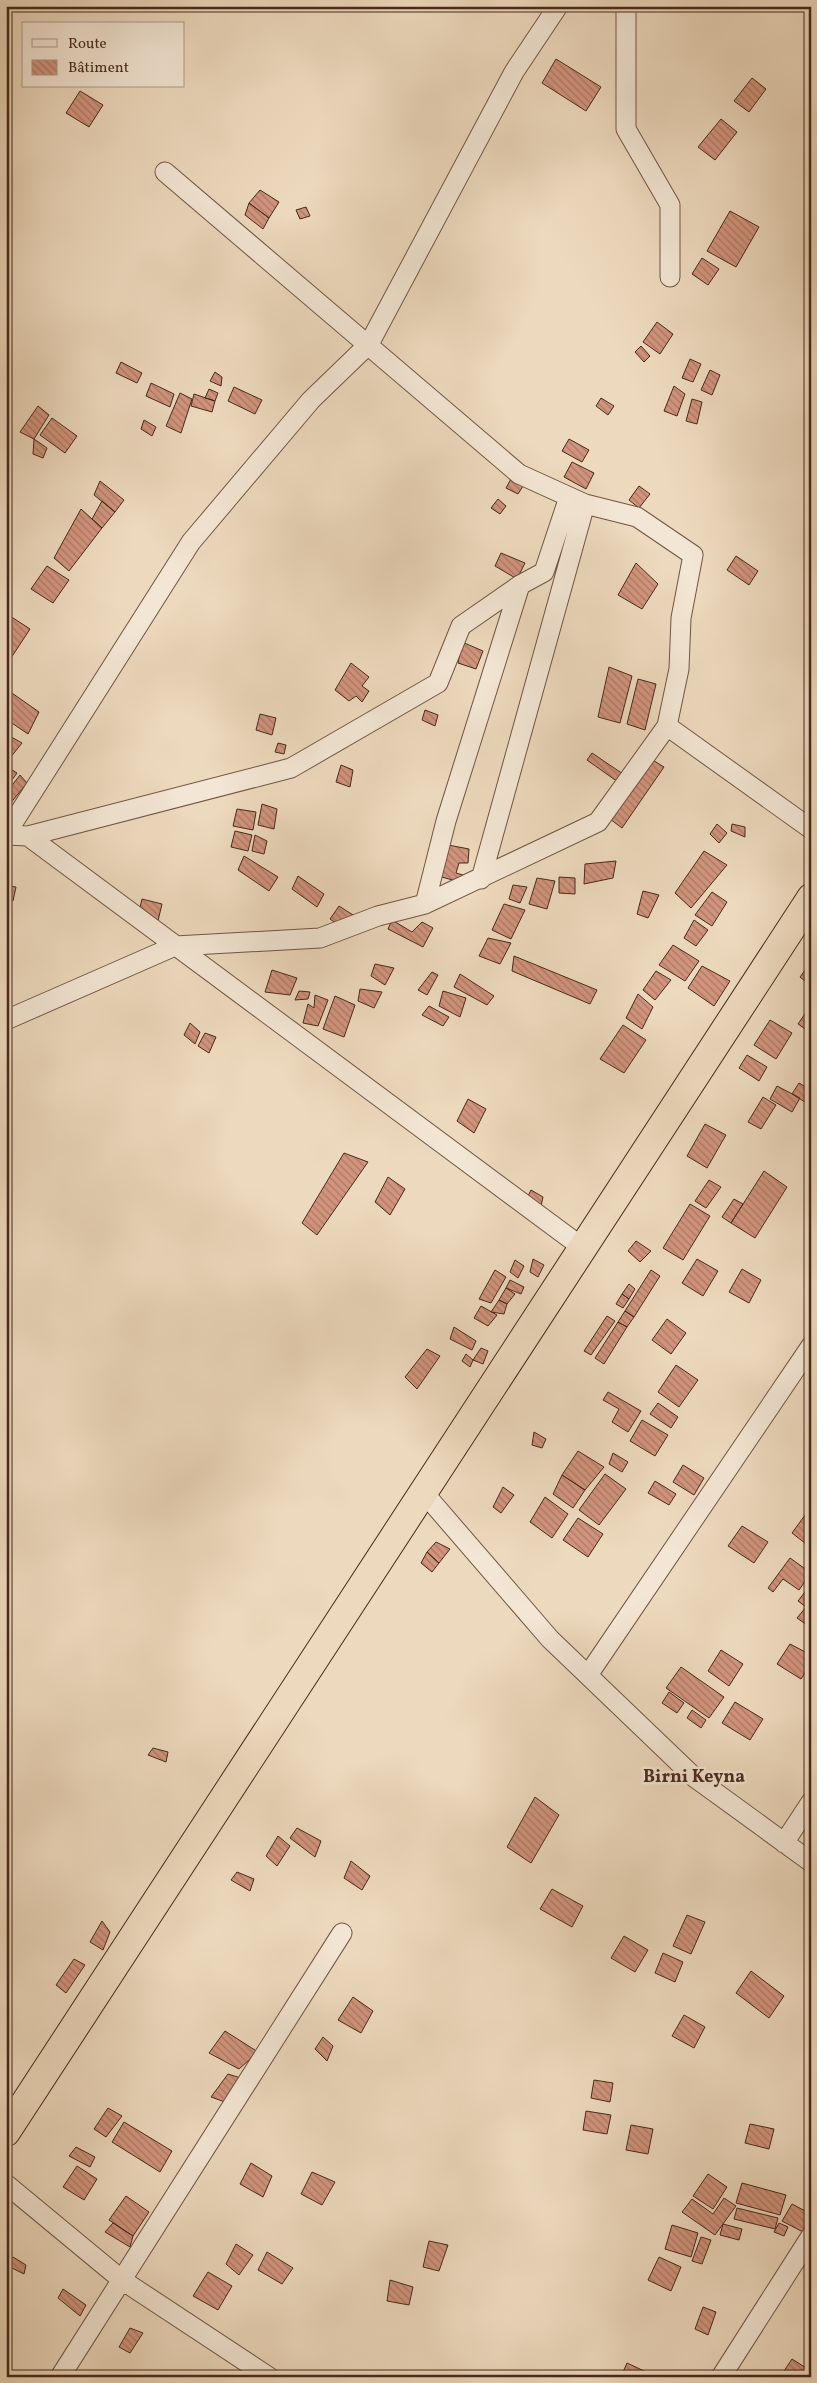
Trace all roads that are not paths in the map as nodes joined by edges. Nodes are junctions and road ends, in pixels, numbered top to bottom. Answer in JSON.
{"nodes":[{"id":1,"x":558,"y":6,"type":"edge"},
{"id":2,"x":626,"y":6,"type":"edge"},
{"id":3,"x":165,"y":172,"type":"dead end"},
{"id":4,"x":670,"y":277,"type":"dead end"},
{"id":5,"x":369,"y":344,"type":"junction"},
{"id":6,"x":577,"y":500,"type":"junction"},
{"id":7,"x":520,"y":586,"type":"junction"},
{"id":8,"x":667,"y":726,"type":"junction"},
{"id":9,"x":811,"y":829,"type":"edge"},
{"id":10,"x":6,"y":834,"type":"edge"},
{"id":11,"x":28,"y":836,"type":"junction"},
{"id":12,"x":481,"y":879,"type":"junction"},
{"id":13,"x":811,"y":898,"type":"edge"},
{"id":14,"x":425,"y":904,"type":"junction"},
{"id":15,"x":175,"y":946,"type":"junction"},
{"id":16,"x":6,"y":1020,"type":"edge"},
{"id":17,"x":583,"y":1248,"type":"junction"},
{"id":18,"x":811,"y":1346,"type":"edge"},
{"id":19,"x":424,"y":1493,"type":"junction"},
{"id":20,"x":588,"y":1675,"type":"junction"},
{"id":21,"x":811,"y":1802,"type":"edge"},
{"id":22,"x":784,"y":1842,"type":"junction"},
{"id":23,"x":811,"y":1862,"type":"edge"},
{"id":24,"x":342,"y":1934,"type":"dead end"},
{"id":25,"x":6,"y":2132,"type":"edge"},
{"id":26,"x":6,"y":2184,"type":"edge"},
{"id":27,"x":811,"y":2236,"type":"edge"},
{"id":28,"x":122,"y":2280,"type":"junction"},
{"id":29,"x":60,"y":2377,"type":"edge"},
{"id":30,"x":270,"y":2377,"type":"edge"},
{"id":31,"x":721,"y":2377,"type":"edge"}],
"edges":[{"from":1,"to":5,"type":"street"},
{"from":2,"to":4,"type":"street"},
{"from":3,"to":5,"type":"street"},
{"from":5,"to":6,"type":"street"},
{"from":5,"to":10,"type":"street"},
{"from":6,"to":7,"type":"street"},
{"from":6,"to":8,"type":"street"},
{"from":6,"to":12,"type":"street"},
{"from":7,"to":11,"type":"street"},
{"from":7,"to":14,"type":"street"},
{"from":8,"to":9,"type":"street"},
{"from":8,"to":12,"type":"street"},
{"from":10,"to":11,"type":"street"},
{"from":11,"to":15,"type":"street"},
{"from":12,"to":14,"type":"street"},
{"from":13,"to":17,"type":"highway"},
{"from":14,"to":15,"type":"street"},
{"from":15,"to":16,"type":"street"},
{"from":15,"to":17,"type":"street"},
{"from":17,"to":19,"type":"highway"},
{"from":18,"to":20,"type":"street"},
{"from":19,"to":20,"type":"street"},
{"from":19,"to":25,"type":"highway"},
{"from":20,"to":22,"type":"street"},
{"from":21,"to":22,"type":"street"},
{"from":22,"to":23,"type":"street"},
{"from":24,"to":28,"type":"street"},
{"from":26,"to":28,"type":"street"},
{"from":27,"to":31,"type":"street"},
{"from":28,"to":29,"type":"street"},
{"from":28,"to":30,"type":"street"}]}
